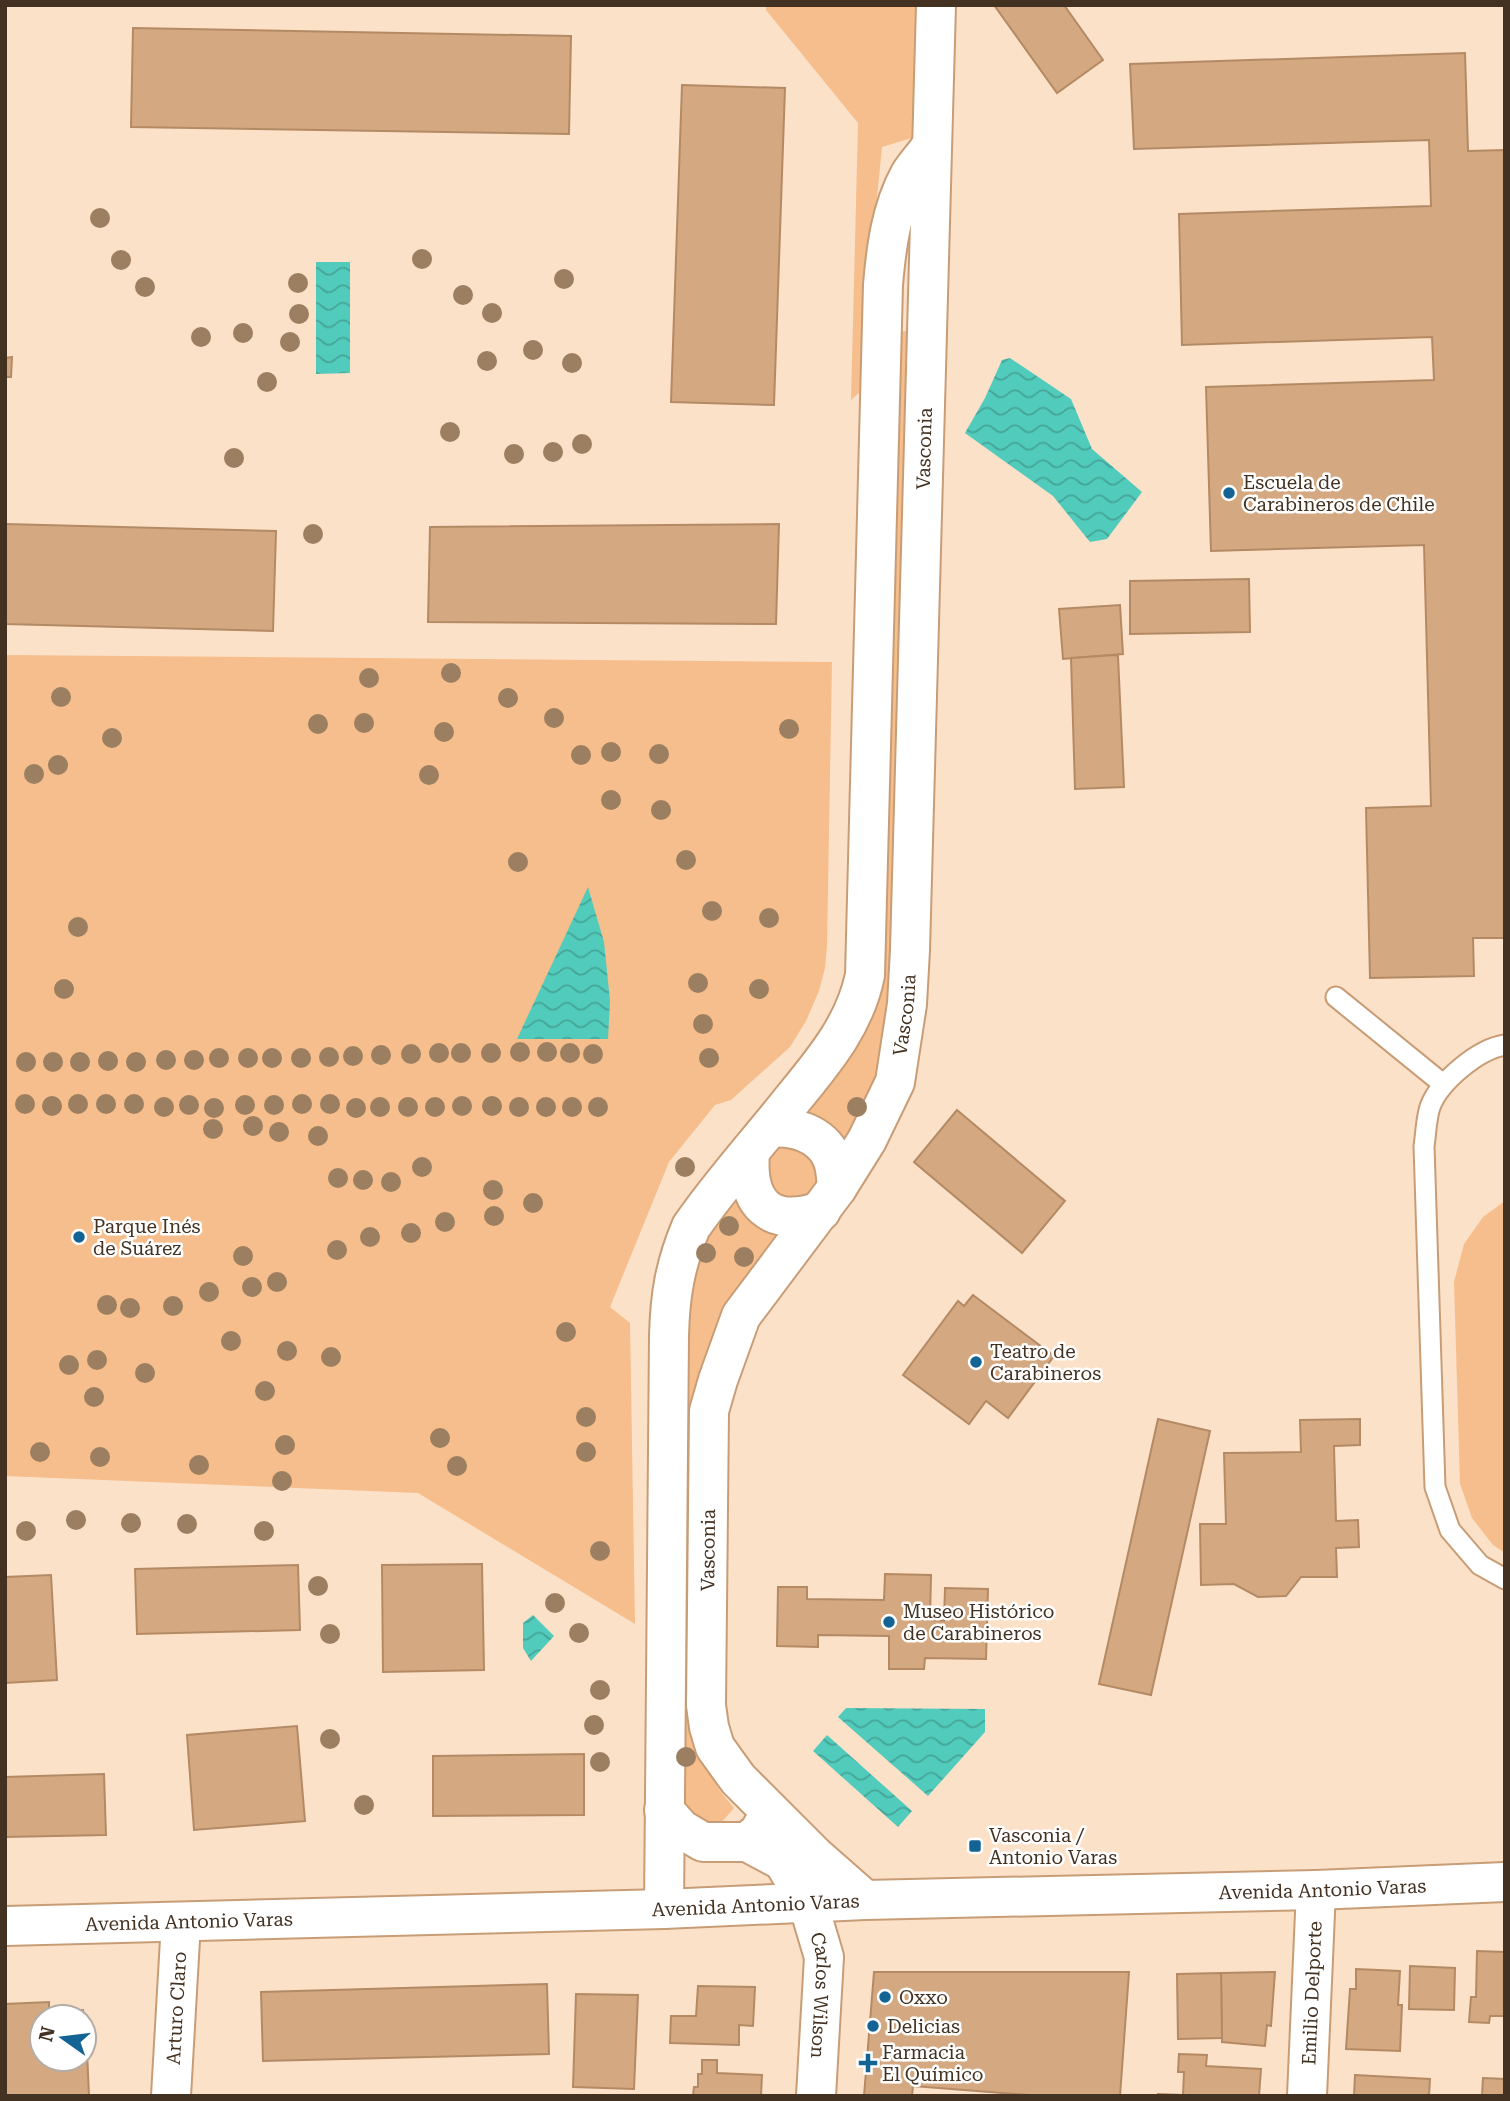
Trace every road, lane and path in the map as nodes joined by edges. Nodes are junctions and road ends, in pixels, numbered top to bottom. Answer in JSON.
{"nodes":[{"id":1,"x":936,"y":5,"type":"edge"},
{"id":2,"x":931,"y":148,"type":"junction"},
{"id":3,"x":1336,"y":997,"type":"dead end"},
{"id":4,"x":1505,"y":1045,"type":"edge"},
{"id":5,"x":1443,"y":1084,"type":"junction"},
{"id":6,"x":760,"y":1140,"type":"junction"},
{"id":7,"x":829,"y":1200,"type":"junction"},
{"id":8,"x":1505,"y":1579,"type":"edge"},
{"id":9,"x":766,"y":1809,"type":"junction"},
{"id":10,"x":664,"y":1810,"type":"junction"},
{"id":11,"x":747,"y":1842,"type":"junction"},
{"id":12,"x":1505,"y":1882,"type":"edge"},
{"id":13,"x":1316,"y":1890,"type":"junction"},
{"id":14,"x":865,"y":1900,"type":"junction"},
{"id":15,"x":808,"y":1903,"type":"junction"},
{"id":16,"x":664,"y":1909,"type":"junction"},
{"id":17,"x":181,"y":1922,"type":"junction"},
{"id":18,"x":5,"y":1926,"type":"edge"},
{"id":19,"x":171,"y":2096,"type":"edge"},
{"id":20,"x":816,"y":2096,"type":"edge"},
{"id":21,"x":1307,"y":2096,"type":"edge"}],
"edges":[{"from":1,"to":2,"type":"street","name":"Vasconia"},
{"from":2,"to":6,"type":"street"},
{"from":2,"to":7,"type":"street","name":"Vasconia"},
{"from":3,"to":5,"type":"lane"},
{"from":4,"to":5,"type":"lane"},
{"from":5,"to":8,"type":"lane"},
{"from":6,"to":7,"type":"street"},
{"from":6,"to":7,"type":"street"},
{"from":6,"to":10,"type":"street"},
{"from":7,"to":9,"type":"street","name":"Vasconia"},
{"from":9,"to":11,"type":"street"},
{"from":9,"to":14,"type":"street","name":"Vasconia"},
{"from":10,"to":11,"type":"street"},
{"from":10,"to":16,"type":"street"},
{"from":11,"to":15,"type":"street","name":"Carlos Wilson"},
{"from":12,"to":13,"type":"street","name":"Avenida Antonio Varas"},
{"from":13,"to":14,"type":"street","name":"Avenida Antonio Varas"},
{"from":13,"to":21,"type":"street","name":"Emilio Delporte"},
{"from":14,"to":15,"type":"street","name":"Avenida Antonio Varas"},
{"from":15,"to":16,"type":"street","name":"Avenida Antonio Varas"},
{"from":15,"to":20,"type":"street","name":"Carlos Wilson"},
{"from":16,"to":17,"type":"street","name":"Avenida Antonio Varas"},
{"from":17,"to":18,"type":"street","name":"Avenida Antonio Varas"},
{"from":17,"to":19,"type":"street","name":"Arturo Claro"}]}
